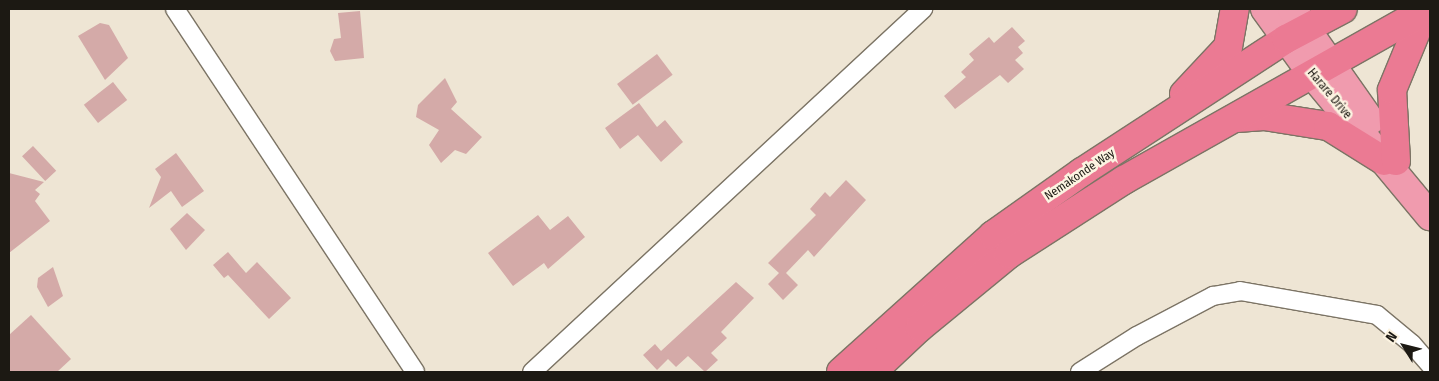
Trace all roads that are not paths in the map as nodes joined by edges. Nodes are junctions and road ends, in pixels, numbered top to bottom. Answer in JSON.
{"nodes":[{"id":1,"x":175,"y":9,"type":"edge"},
{"id":2,"x":923,"y":9,"type":"edge"},
{"id":3,"x":1235,"y":9,"type":"edge"},
{"id":4,"x":1265,"y":9,"type":"edge"},
{"id":5,"x":1343,"y":9,"type":"edge"},
{"id":6,"x":1426,"y":9,"type":"edge"},
{"id":7,"x":1295,"y":25,"type":"edge"},
{"id":8,"x":1322,"y":68,"type":"junction"},
{"id":9,"x":1232,"y":119,"type":"junction"},
{"id":10,"x":1152,"y":128,"type":"junction"},
{"id":11,"x":1393,"y":166,"type":"junction"},
{"id":12,"x":1430,"y":216,"type":"edge"},
{"id":13,"x":1430,"y":365,"type":"edge"},
{"id":14,"x":415,"y":372,"type":"edge"},
{"id":15,"x":532,"y":372,"type":"edge"},
{"id":16,"x":841,"y":372,"type":"edge"},
{"id":17,"x":872,"y":372,"type":"edge"},
{"id":18,"x":1080,"y":372,"type":"edge"}],
"edges":[{"from":1,"to":14,"type":"street"},
{"from":2,"to":15,"type":"street"},
{"from":3,"to":10,"type":"highway"},
{"from":4,"to":7,"type":"main road","name":"Harare Drive"},
{"from":5,"to":7,"type":"highway","name":"Nemakonde Way"},
{"from":6,"to":8,"type":"highway"},
{"from":6,"to":11,"type":"highway"},
{"from":7,"to":8,"type":"main road","name":"Harare Drive"},
{"from":7,"to":10,"type":"highway","name":"Nemakonde Way"},
{"from":8,"to":9,"type":"highway"},
{"from":8,"to":11,"type":"main road","name":"Harare Drive"},
{"from":9,"to":11,"type":"highway"},
{"from":9,"to":17,"type":"highway"},
{"from":10,"to":16,"type":"highway","name":"Nemakonde Way"},
{"from":11,"to":12,"type":"main road","name":"Harare Drive"},
{"from":13,"to":18,"type":"street"}]}
